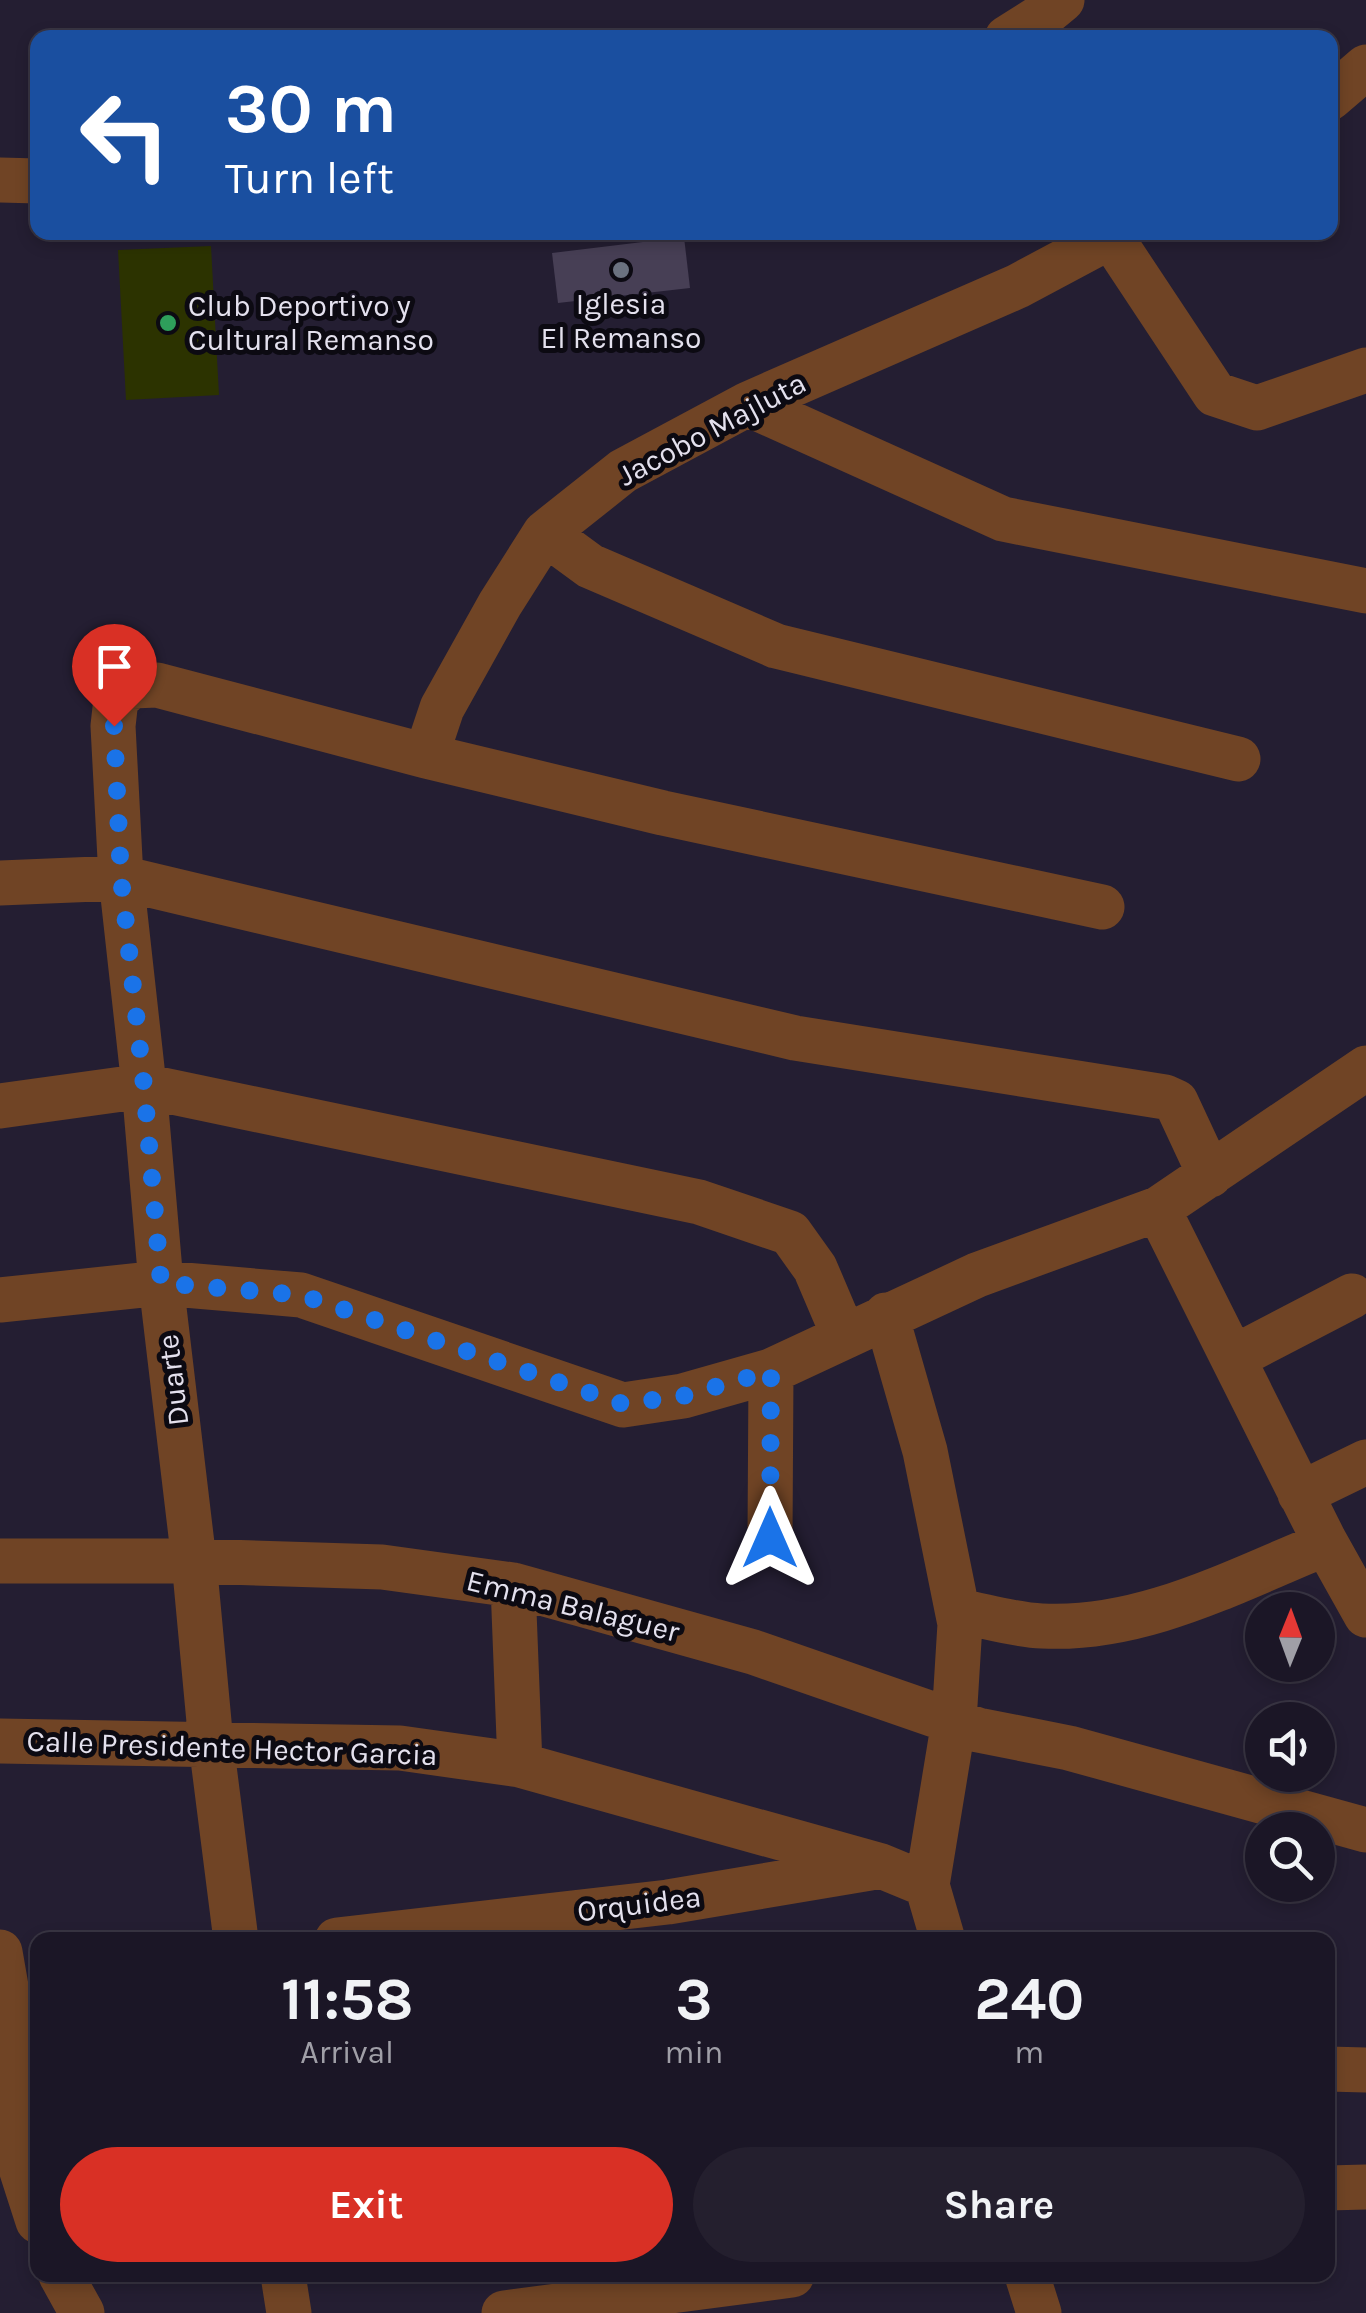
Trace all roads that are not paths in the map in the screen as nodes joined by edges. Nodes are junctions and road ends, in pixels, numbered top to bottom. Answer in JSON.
{"nodes":[{"id":1,"x":1047,"y":5,"type":"edge"},
{"id":2,"x":1016,"y":30,"type":"edge"},
{"id":3,"x":1366,"y":66,"type":"edge"},
{"id":4,"x":1338,"y":91,"type":"edge"},
{"id":5,"x":0,"y":180,"type":"edge"},
{"id":6,"x":30,"y":181,"type":"edge"},
{"id":7,"x":1104,"y":240,"type":"edge"},
{"id":8,"x":1119,"y":240,"type":"edge"},
{"id":9,"x":1366,"y":370,"type":"edge"},
{"id":10,"x":748,"y":404,"type":"junction"},
{"id":11,"x":545,"y":533,"type":"junction"},
{"id":12,"x":1366,"y":592,"type":"edge"},
{"id":13,"x":426,"y":756,"type":"junction"},
{"id":14,"x":1238,"y":759,"type":"dead end"},
{"id":15,"x":121,"y":878,"type":"junction"},
{"id":16,"x":0,"y":883,"type":"edge"},
{"id":17,"x":1102,"y":906,"type":"dead end"},
{"id":18,"x":1365,"y":1070,"type":"edge"},
{"id":19,"x":144,"y":1086,"type":"junction"},
{"id":20,"x":0,"y":1106,"type":"edge"},
{"id":21,"x":1210,"y":1175,"type":"junction"},
{"id":22,"x":1158,"y":1209,"type":"junction"},
{"id":23,"x":161,"y":1283,"type":"junction"},
{"id":24,"x":1352,"y":1296,"type":"dead end"},
{"id":25,"x":0,"y":1300,"type":"edge"},
{"id":26,"x":886,"y":1315,"type":"junction"},
{"id":27,"x":844,"y":1336,"type":"junction"},
{"id":28,"x":1233,"y":1358,"type":"junction"},
{"id":29,"x":771,"y":1371,"type":"junction"},
{"id":30,"x":1366,"y":1462,"type":"edge"},
{"id":31,"x":1300,"y":1494,"type":"junction"},
{"id":32,"x":770,"y":1538,"type":"dead end"},
{"id":33,"x":1324,"y":1540,"type":"junction"},
{"id":34,"x":194,"y":1561,"type":"junction"},
{"id":35,"x":0,"y":1562,"type":"edge"},
{"id":36,"x":513,"y":1585,"type":"junction"},
{"id":37,"x":958,"y":1610,"type":"junction"},
{"id":38,"x":1366,"y":1614,"type":"edge"},
{"id":39,"x":954,"y":1721,"type":"junction"},
{"id":40,"x":0,"y":1741,"type":"edge"},
{"id":41,"x":210,"y":1743,"type":"junction"},
{"id":42,"x":520,"y":1765,"type":"junction"},
{"id":43,"x":1366,"y":1830,"type":"edge"},
{"id":44,"x":881,"y":1866,"type":"junction"},
{"id":45,"x":927,"y":1885,"type":"junction"},
{"id":46,"x":235,"y":1932,"type":"edge"},
{"id":47,"x":407,"y":1932,"type":"edge"},
{"id":48,"x":942,"y":1932,"type":"edge"},
{"id":49,"x":10,"y":1969,"type":"edge"},
{"id":50,"x":1335,"y":2069,"type":"edge"},
{"id":51,"x":1366,"y":2070,"type":"edge"},
{"id":52,"x":9,"y":2134,"type":"edge"},
{"id":53,"x":1366,"y":2187,"type":"edge"},
{"id":54,"x":1335,"y":2188,"type":"edge"},
{"id":55,"x":30,"y":2196,"type":"edge"},
{"id":56,"x":65,"y":2282,"type":"edge"},
{"id":57,"x":283,"y":2282,"type":"edge"},
{"id":58,"x":739,"y":2282,"type":"edge"},
{"id":59,"x":1029,"y":2282,"type":"edge"},
{"id":60,"x":82,"y":2313,"type":"edge"},
{"id":61,"x":290,"y":2313,"type":"edge"},
{"id":62,"x":504,"y":2313,"type":"edge"},
{"id":63,"x":1039,"y":2313,"type":"edge"}],
"edges":[{"from":1,"to":2,"type":"street"},
{"from":3,"to":4,"type":"street"},
{"from":5,"to":6,"type":"street"},
{"from":7,"to":10,"type":"street","name":"Jacobo Majluta"},
{"from":8,"to":9,"type":"street"},
{"from":10,"to":11,"type":"street","name":"Jacobo Majluta"},
{"from":10,"to":12,"type":"street"},
{"from":11,"to":13,"type":"street","name":"Jacobo Majluta"},
{"from":11,"to":14,"type":"street"},
{"from":13,"to":15,"type":"street","name":"Duarte"},
{"from":13,"to":17,"type":"street"},
{"from":15,"to":16,"type":"street"},
{"from":15,"to":19,"type":"street","name":"Duarte"},
{"from":15,"to":21,"type":"street"},
{"from":18,"to":21,"type":"street"},
{"from":19,"to":20,"type":"street"},
{"from":19,"to":23,"type":"street","name":"Duarte"},
{"from":19,"to":27,"type":"street"},
{"from":21,"to":22,"type":"street"},
{"from":22,"to":26,"type":"street"},
{"from":22,"to":28,"type":"street"},
{"from":23,"to":25,"type":"street"},
{"from":23,"to":29,"type":"street"},
{"from":23,"to":34,"type":"street","name":"Duarte"},
{"from":24,"to":28,"type":"street"},
{"from":26,"to":27,"type":"street"},
{"from":26,"to":37,"type":"street"},
{"from":27,"to":29,"type":"street"},
{"from":28,"to":31,"type":"street"},
{"from":29,"to":32,"type":"street"},
{"from":30,"to":31,"type":"street"},
{"from":31,"to":33,"type":"street"},
{"from":33,"to":37,"type":"street"},
{"from":33,"to":38,"type":"street"},
{"from":34,"to":35,"type":"street","name":"Emma Balaguer"},
{"from":34,"to":36,"type":"street","name":"Emma Balaguer"},
{"from":34,"to":41,"type":"street","name":"Duarte"},
{"from":36,"to":39,"type":"street","name":"Emma Balaguer"},
{"from":36,"to":42,"type":"street"},
{"from":37,"to":39,"type":"street"},
{"from":39,"to":43,"type":"street","name":"Emma Balaguer"},
{"from":39,"to":45,"type":"street"},
{"from":40,"to":41,"type":"street","name":"Calle Presidente Hector Garcia"},
{"from":41,"to":42,"type":"street","name":"Calle Presidente Hector Garcia"},
{"from":41,"to":46,"type":"street","name":"Duarte"},
{"from":42,"to":44,"type":"street","name":"Calle Presidente Hector Garcia"},
{"from":44,"to":45,"type":"street","name":"Calle Presidente Hector Garcia"},
{"from":44,"to":47,"type":"street","name":"Orquidea"},
{"from":45,"to":48,"type":"street"},
{"from":49,"to":52,"type":"street"},
{"from":50,"to":51,"type":"street"},
{"from":52,"to":55,"type":"street"},
{"from":53,"to":54,"type":"street"},
{"from":56,"to":60,"type":"street"},
{"from":57,"to":61,"type":"street"},
{"from":58,"to":62,"type":"street"},
{"from":59,"to":63,"type":"street"}]}
